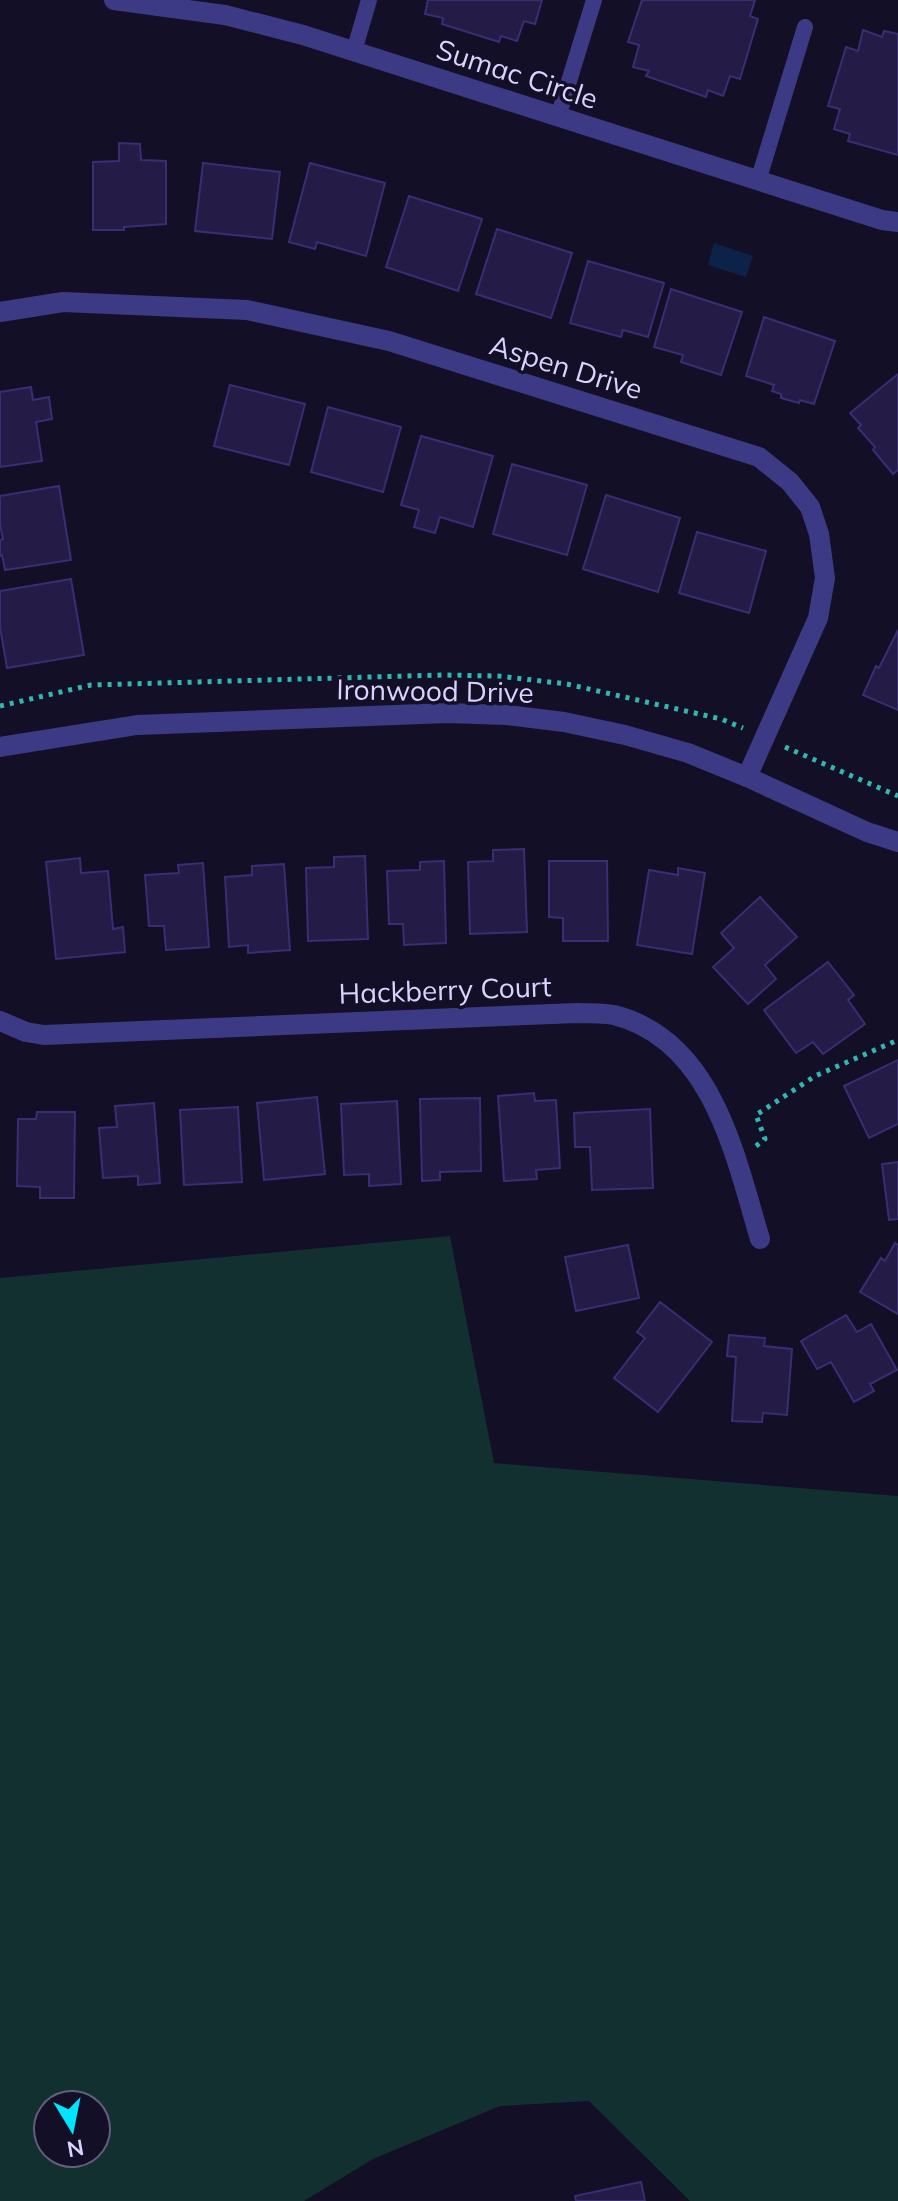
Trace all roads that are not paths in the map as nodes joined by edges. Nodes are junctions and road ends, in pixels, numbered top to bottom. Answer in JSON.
{"nodes":[{"id":1,"x":114,"y":0,"type":"edge"},
{"id":2,"x":369,"y":0,"type":"edge"},
{"id":3,"x":594,"y":0,"type":"edge"},
{"id":4,"x":145,"y":2,"type":"edge"},
{"id":5,"x":805,"y":27,"type":"dead end"},
{"id":6,"x":354,"y":51,"type":"junction"},
{"id":7,"x":558,"y":117,"type":"junction"},
{"id":8,"x":758,"y":181,"type":"junction"},
{"id":9,"x":898,"y":222,"type":"edge"},
{"id":10,"x":0,"y":312,"type":"edge"},
{"id":11,"x":0,"y":747,"type":"edge"},
{"id":12,"x":747,"y":777,"type":"junction"},
{"id":13,"x":898,"y":842,"type":"edge"},
{"id":14,"x":0,"y":1021,"type":"edge"},
{"id":15,"x":760,"y":1239,"type":"dead end"}],
"edges":[{"from":1,"to":4,"type":"street","name":"Sumac Circle"},
{"from":2,"to":6,"type":"lane"},
{"from":3,"to":7,"type":"lane"},
{"from":4,"to":6,"type":"street","name":"Sumac Circle"},
{"from":5,"to":8,"type":"lane"},
{"from":6,"to":7,"type":"street","name":"Sumac Circle"},
{"from":7,"to":8,"type":"street","name":"Sumac Circle"},
{"from":8,"to":9,"type":"street","name":"Sumac Circle"},
{"from":10,"to":12,"type":"street","name":"Aspen Drive"},
{"from":11,"to":12,"type":"street","name":"Ironwood Drive"},
{"from":12,"to":13,"type":"street","name":"Ironwood Drive"},
{"from":14,"to":15,"type":"street","name":"Hackberry Court"}]}
